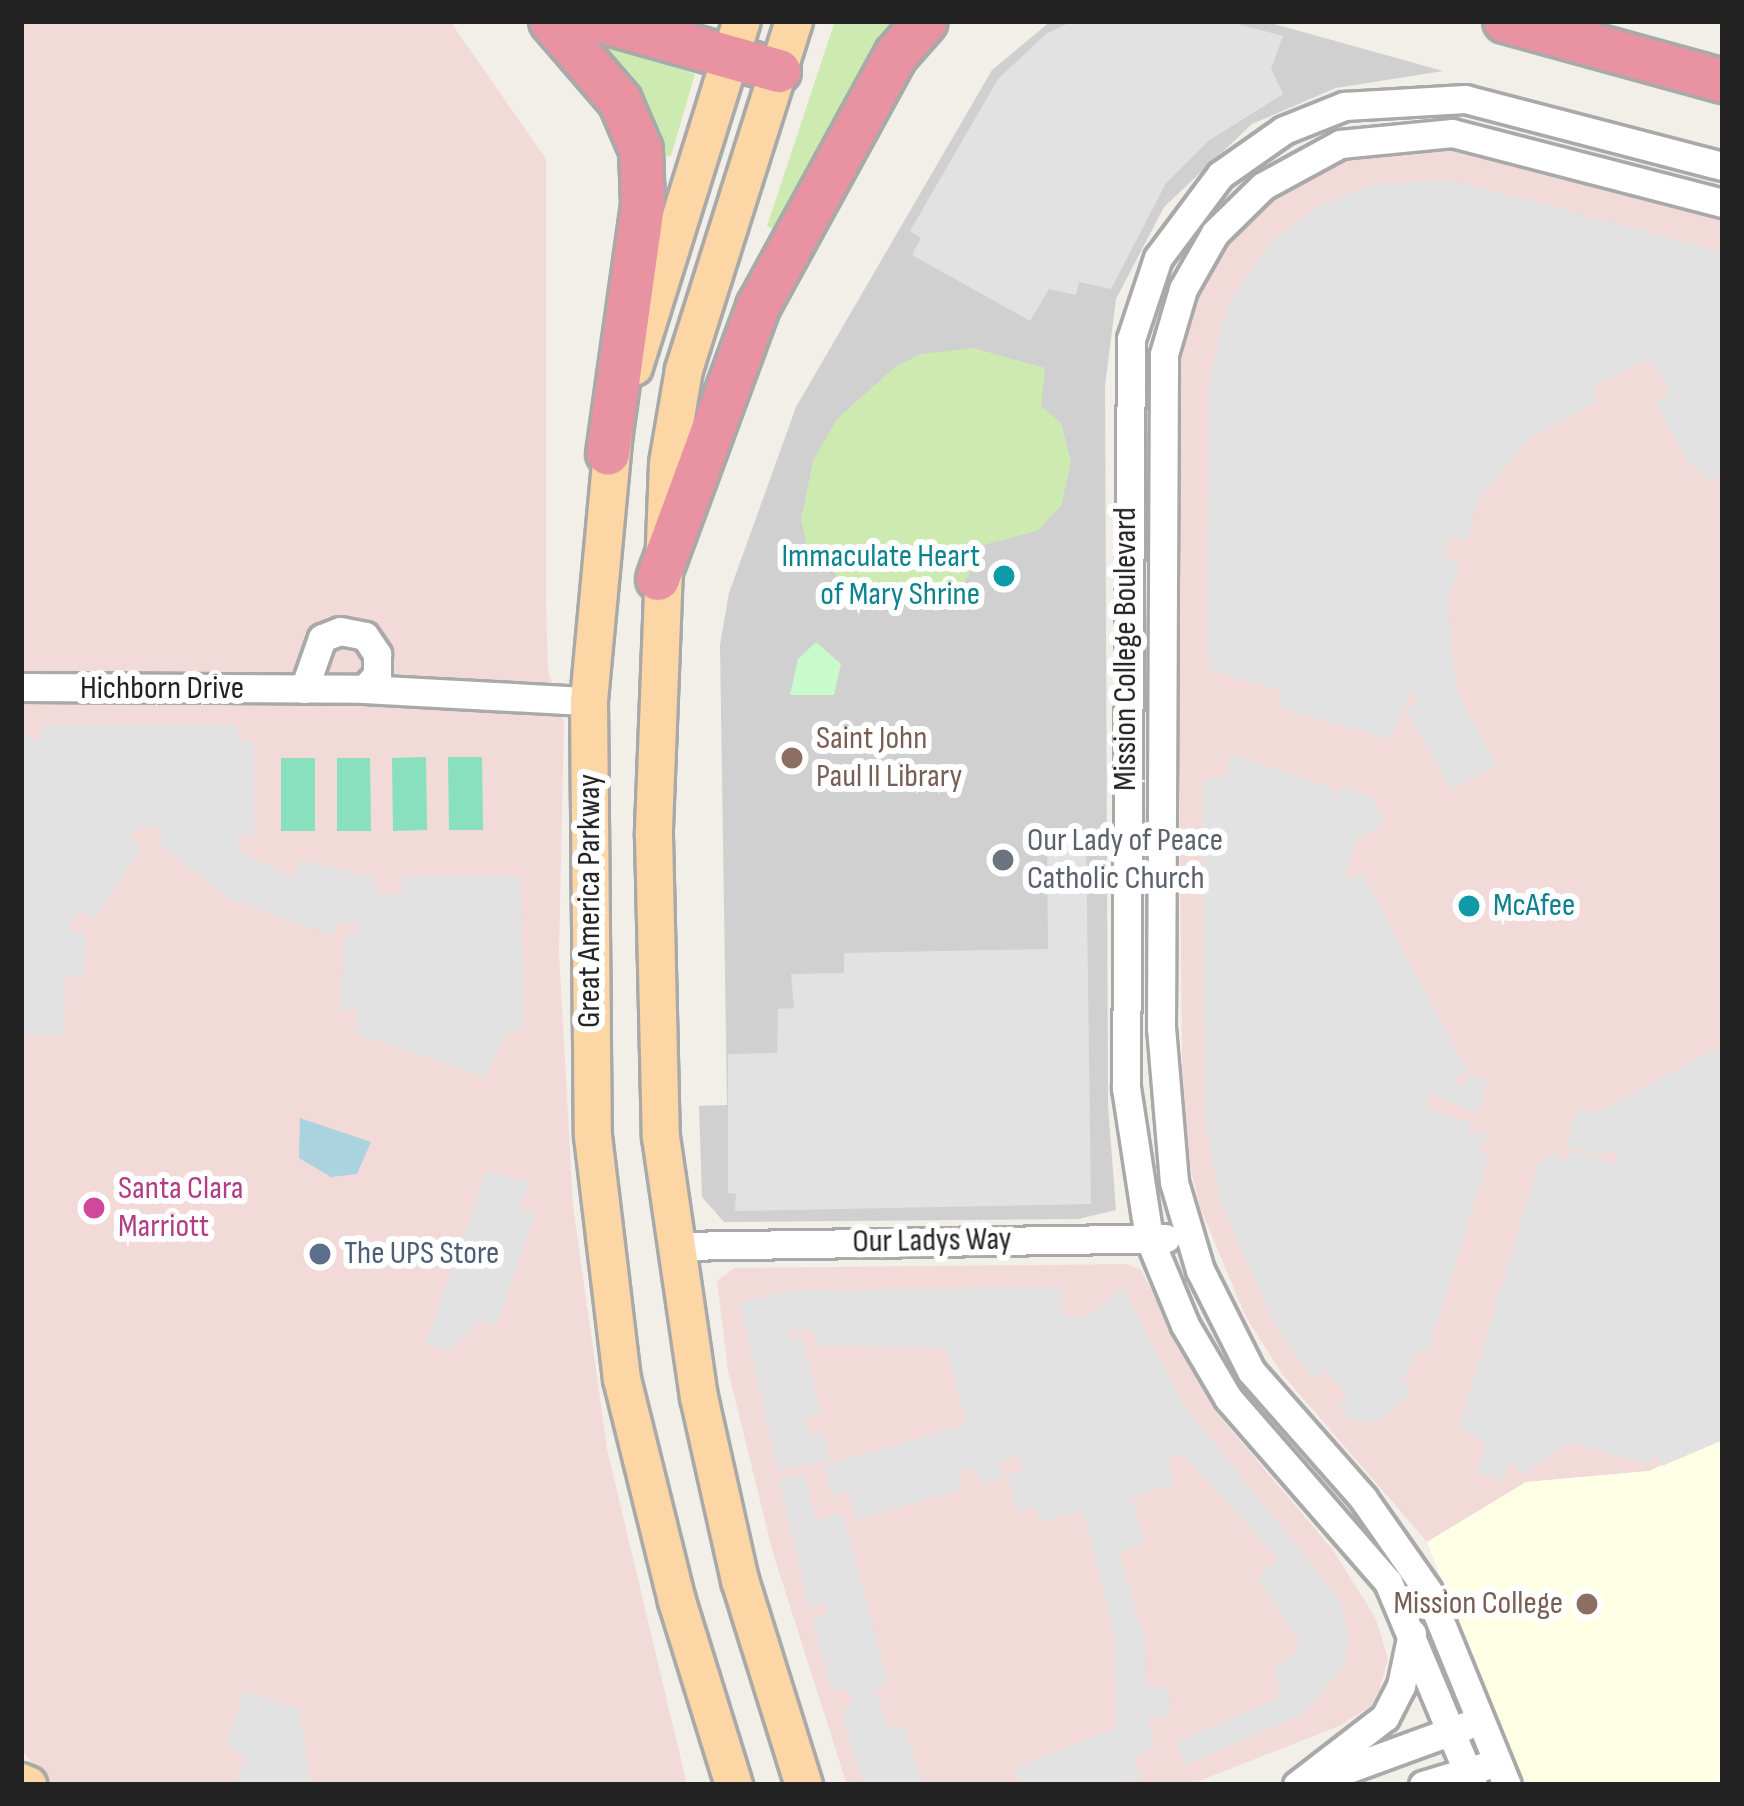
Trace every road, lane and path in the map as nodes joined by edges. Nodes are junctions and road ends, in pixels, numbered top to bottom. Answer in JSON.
{"nodes":[{"id":1,"x":551,"y":21,"type":"edge"},
{"id":2,"x":601,"y":21,"type":"edge"},
{"id":3,"x":794,"y":21,"type":"edge"},
{"id":4,"x":926,"y":21,"type":"edge"},
{"id":5,"x":1505,"y":21,"type":"edge"},
{"id":6,"x":735,"y":40,"type":"edge"},
{"id":7,"x":778,"y":71,"type":"junction"},
{"id":8,"x":1723,"y":81,"type":"edge"},
{"id":9,"x":1723,"y":166,"type":"edge"},
{"id":10,"x":1723,"y":203,"type":"edge"},
{"id":11,"x":608,"y":454,"type":"junction"},
{"id":12,"x":658,"y":578,"type":"junction"},
{"id":13,"x":21,"y":687,"type":"edge"},
{"id":14,"x":304,"y":688,"type":"junction"},
{"id":15,"x":364,"y":689,"type":"junction"},
{"id":16,"x":589,"y":701,"type":"junction"},
{"id":17,"x":1149,"y":1238,"type":"junction"},
{"id":18,"x":1188,"y":1238,"type":"junction"},
{"id":19,"x":676,"y":1246,"type":"junction"},
{"id":20,"x":1412,"y":1633,"type":"junction"},
{"id":21,"x":1480,"y":1721,"type":"junction"},
{"id":22,"x":1451,"y":1730,"type":"junction"},
{"id":23,"x":1502,"y":1774,"type":"edge"},
{"id":24,"x":1470,"y":1778,"type":"edge"},
{"id":25,"x":734,"y":1785,"type":"edge"},
{"id":26,"x":804,"y":1785,"type":"edge"},
{"id":27,"x":1301,"y":1785,"type":"edge"},
{"id":28,"x":1423,"y":1785,"type":"edge"}],
"edges":[{"from":1,"to":11,"type":"highway"},
{"from":2,"to":6,"type":"highway"},
{"from":3,"to":7,"type":"main road","name":"Great America Parkway"},
{"from":4,"to":12,"type":"highway"},
{"from":5,"to":8,"type":"highway"},
{"from":6,"to":7,"type":"highway"},
{"from":6,"to":11,"type":"main road","name":"Great America Parkway"},
{"from":7,"to":12,"type":"main road","name":"Great America Parkway"},
{"from":9,"to":17,"type":"street","name":"Mission College Boulevard"},
{"from":10,"to":18,"type":"street","name":"Mission College Boulevard"},
{"from":11,"to":16,"type":"main road","name":"Great America Parkway"},
{"from":12,"to":19,"type":"main road","name":"Great America Parkway"},
{"from":13,"to":14,"type":"street","name":"Hichborn Drive"},
{"from":14,"to":15,"type":"street","name":"Hichborn Drive"},
{"from":14,"to":15,"type":"street"},
{"from":15,"to":16,"type":"street","name":"Hichborn Drive"},
{"from":16,"to":25,"type":"main road","name":"Great America Parkway"},
{"from":17,"to":18,"type":"street","name":"Our Ladys Way"},
{"from":17,"to":19,"type":"street","name":"Our Ladys Way"},
{"from":17,"to":20,"type":"street","name":"Mission College Boulevard"},
{"from":18,"to":21,"type":"street","name":"Mission College Boulevard"},
{"from":19,"to":26,"type":"main road","name":"Great America Parkway"},
{"from":20,"to":22,"type":"street","name":"Mission College Boulevard"},
{"from":20,"to":27,"type":"street"},
{"from":21,"to":22,"type":"street"},
{"from":21,"to":23,"type":"street","name":"Mission College Boulevard"},
{"from":22,"to":24,"type":"street","name":"Mission College Boulevard"},
{"from":22,"to":27,"type":"street"},
{"from":23,"to":24,"type":"street","name":"Mission College Boulevard"},
{"from":24,"to":28,"type":"street","name":"Mission College Boulevard"}]}
